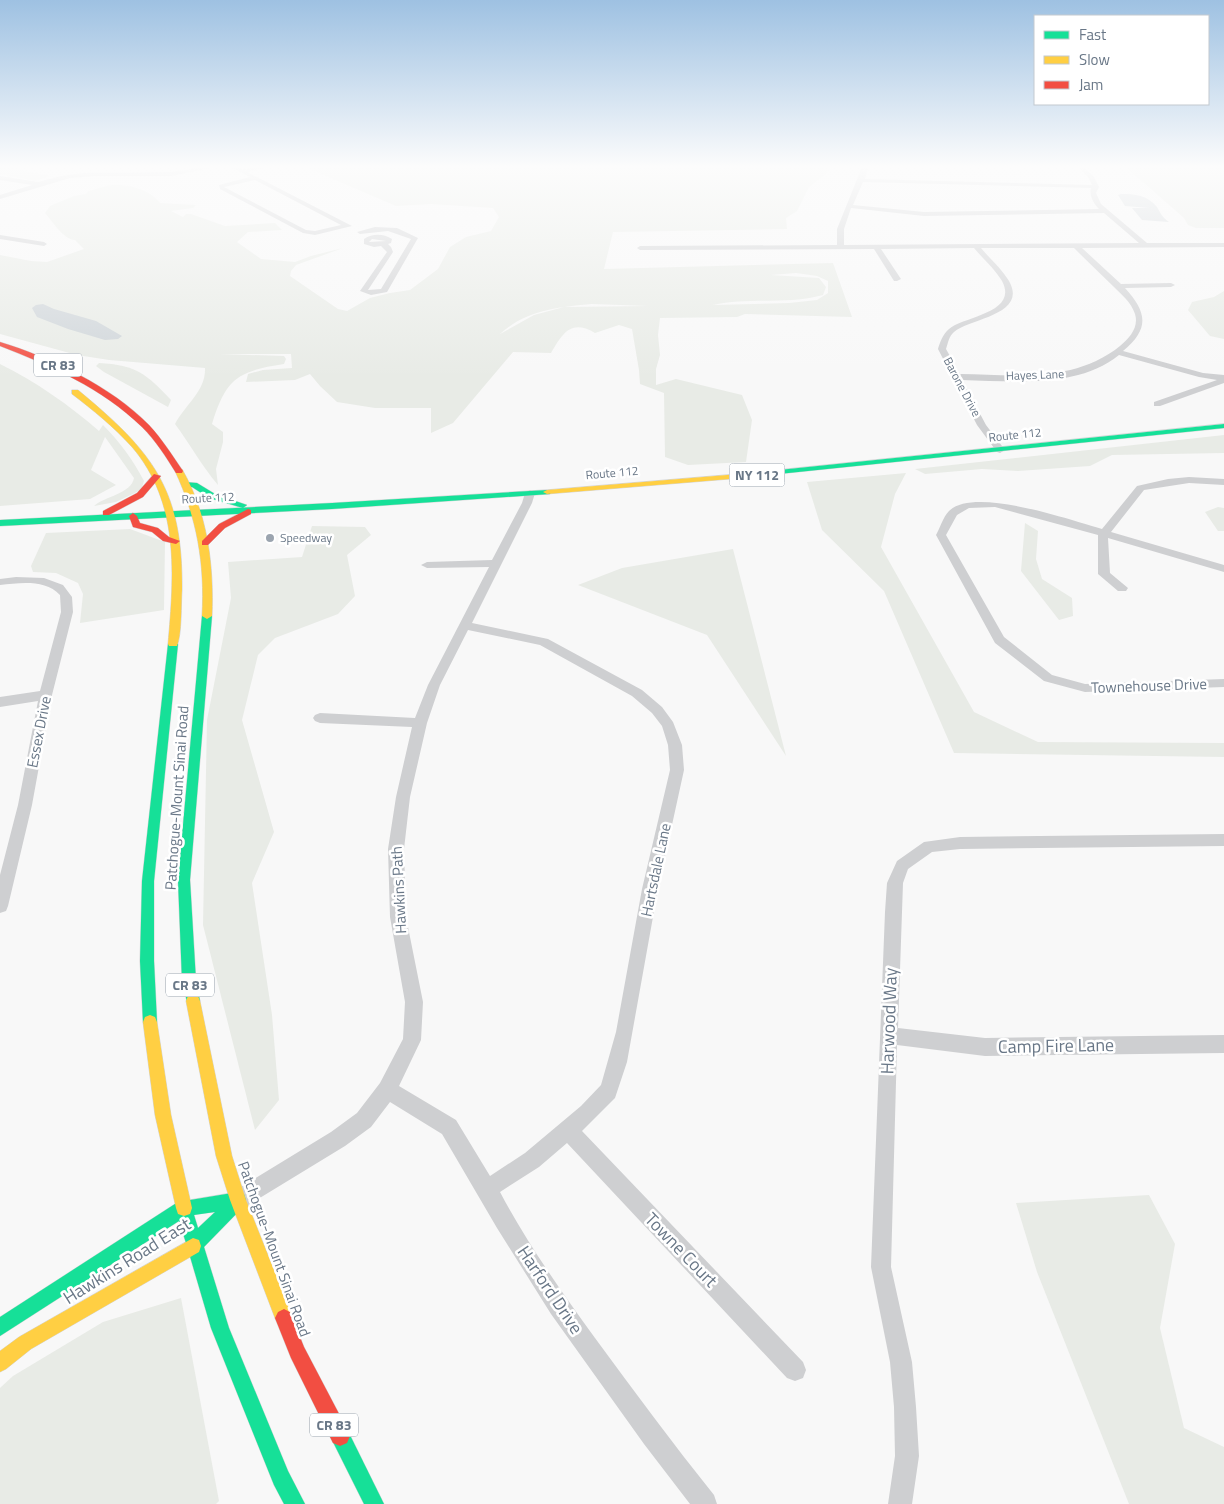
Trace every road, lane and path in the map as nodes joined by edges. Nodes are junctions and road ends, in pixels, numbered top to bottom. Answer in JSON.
{"nodes":[{"id":1,"x":1,"y":237,"type":"edge"},
{"id":2,"x":371,"y":237,"type":"edge"},
{"id":3,"x":374,"y":237,"type":"edge"},
{"id":4,"x":413,"y":237,"type":"edge"},
{"id":5,"x":839,"y":237,"type":"edge"},
{"id":6,"x":1135,"y":237,"type":"edge"},
{"id":7,"x":387,"y":238,"type":"joint"},
{"id":8,"x":44,"y":244,"type":"dead end"},
{"id":9,"x":383,"y":244,"type":"junction"},
{"id":10,"x":1224,"y":245,"type":"edge"},
{"id":11,"x":976,"y":246,"type":"junction"},
{"id":12,"x":1076,"y":246,"type":"junction"},
{"id":13,"x":1145,"y":246,"type":"junction"},
{"id":14,"x":841,"y":247,"type":"junction"},
{"id":15,"x":876,"y":247,"type":"junction"},
{"id":16,"x":640,"y":248,"type":"dead end"},
{"id":17,"x":372,"y":278,"type":"junction"},
{"id":18,"x":391,"y":279,"type":"junction"},
{"id":19,"x":897,"y":279,"type":"dead end"},
{"id":20,"x":1171,"y":285,"type":"dead end"},
{"id":21,"x":1117,"y":286,"type":"junction"},
{"id":22,"x":0,"y":344,"type":"edge"},
{"id":23,"x":1118,"y":352,"type":"junction"},
{"id":24,"x":8,"y":359,"type":"dead end"},
{"id":25,"x":21,"y":365,"type":"dead end"},
{"id":26,"x":66,"y":369,"type":"junction"},
{"id":27,"x":47,"y":377,"type":"dead end"},
{"id":28,"x":957,"y":377,"type":"junction"},
{"id":29,"x":1224,"y":379,"type":"edge"},
{"id":30,"x":62,"y":384,"type":"dead end"},
{"id":31,"x":1157,"y":404,"type":"dead end"},
{"id":32,"x":1224,"y":426,"type":"edge"},
{"id":33,"x":1000,"y":450,"type":"junction"},
{"id":34,"x":157,"y":476,"type":"junction"},
{"id":35,"x":1224,"y":482,"type":"edge"},
{"id":36,"x":187,"y":484,"type":"junction"},
{"id":37,"x":530,"y":493,"type":"junction"},
{"id":38,"x":258,"y":509,"type":"junction"},
{"id":39,"x":197,"y":512,"type":"junction"},
{"id":40,"x":173,"y":514,"type":"junction"},
{"id":41,"x":133,"y":516,"type":"junction"},
{"id":42,"x":93,"y":518,"type":"junction"},
{"id":43,"x":0,"y":523,"type":"edge"},
{"id":44,"x":1103,"y":534,"type":"junction"},
{"id":45,"x":176,"y":541,"type":"junction"},
{"id":46,"x":205,"y":543,"type":"junction"},
{"id":47,"x":496,"y":563,"type":"junction"},
{"id":48,"x":427,"y":565,"type":"dead end"},
{"id":49,"x":1224,"y":570,"type":"edge"},
{"id":50,"x":0,"y":582,"type":"edge"},
{"id":51,"x":1122,"y":588,"type":"dead end"},
{"id":52,"x":463,"y":625,"type":"junction"},
{"id":53,"x":1224,"y":683,"type":"edge"},
{"id":54,"x":46,"y":695,"type":"junction"},
{"id":55,"x":0,"y":702,"type":"edge"},
{"id":56,"x":320,"y":718,"type":"dead end"},
{"id":57,"x":420,"y":723,"type":"junction"},
{"id":58,"x":1224,"y":840,"type":"edge"},
{"id":59,"x":7,"y":846,"type":"edge"},
{"id":60,"x":0,"y":906,"type":"edge"},
{"id":61,"x":889,"y":1035,"type":"junction"},
{"id":62,"x":1224,"y":1044,"type":"edge"},
{"id":63,"x":387,"y":1090,"type":"junction"},
{"id":64,"x":568,"y":1130,"type":"junction"},
{"id":65,"x":487,"y":1189,"type":"junction"},
{"id":66,"x":238,"y":1200,"type":"junction"},
{"id":67,"x":184,"y":1208,"type":"junction"},
{"id":68,"x":195,"y":1245,"type":"junction"},
{"id":69,"x":0,"y":1328,"type":"edge"},
{"id":70,"x":0,"y":1363,"type":"edge"},
{"id":71,"x":795,"y":1370,"type":"dead end"},
{"id":72,"x":295,"y":1504,"type":"edge"},
{"id":73,"x":374,"y":1504,"type":"edge"},
{"id":74,"x":705,"y":1504,"type":"edge"},
{"id":75,"x":900,"y":1504,"type":"edge"}],
"edges":[{"from":1,"to":8,"type":"street"},
{"from":2,"to":9,"type":"street"},
{"from":3,"to":7,"type":"street"},
{"from":4,"to":18,"type":"street"},
{"from":5,"to":14,"type":"street"},
{"from":6,"to":13,"type":"street"},
{"from":7,"to":9,"type":"street"},
{"from":9,"to":17,"type":"street"},
{"from":10,"to":13,"type":"street"},
{"from":11,"to":12,"type":"street"},
{"from":11,"to":15,"type":"street"},
{"from":11,"to":28,"type":"street","name":"Barone Drive"},
{"from":12,"to":13,"type":"street"},
{"from":12,"to":21,"type":"street","name":"Hayes Lane"},
{"from":14,"to":15,"type":"street"},
{"from":14,"to":16,"type":"street"},
{"from":15,"to":19,"type":"street"},
{"from":17,"to":18,"type":"street"},
{"from":17,"to":18,"type":"street"},
{"from":20,"to":21,"type":"street"},
{"from":21,"to":23,"type":"street","name":"Hayes Lane"},
{"from":22,"to":26,"type":"main road","name":"Patchogue-Mount Sinai Road","number":"CR 83"},
{"from":23,"to":28,"type":"street","name":"Hayes Lane"},
{"from":23,"to":29,"type":"street"},
{"from":24,"to":25,"type":"main road","number":"CR 83"},
{"from":26,"to":27,"type":"main road"},
{"from":26,"to":36,"type":"main road","name":"Patchogue-Mount Sinai Road","number":"CR 83"},
{"from":28,"to":33,"type":"street","name":"Barone Drive"},
{"from":29,"to":31,"type":"street"},
{"from":30,"to":34,"type":"main road","name":"Patchogue-Mount Sinai Road","number":"CR 83"},
{"from":32,"to":33,"type":"main road","name":"Route 112","number":"NY 112"},
{"from":33,"to":37,"type":"main road","name":"Route 112","number":"NY 112"},
{"from":34,"to":40,"type":"main road","name":"Patchogue-Mount Sinai Road","number":"CR 83"},
{"from":34,"to":42,"type":"main road"},
{"from":35,"to":44,"type":"street"},
{"from":36,"to":38,"type":"main road"},
{"from":36,"to":39,"type":"main road","name":"Patchogue-Mount Sinai Road","number":"CR 83"},
{"from":37,"to":38,"type":"main road","name":"Route 112","number":"NY 112"},
{"from":37,"to":47,"type":"street","name":"Hawkins Path"},
{"from":38,"to":39,"type":"main road","name":"Route 112","number":"NY 112"},
{"from":38,"to":46,"type":"main road"},
{"from":39,"to":40,"type":"main road","name":"Route 112","number":"NY 112"},
{"from":39,"to":46,"type":"main road","name":"Patchogue-Mount Sinai Road","number":"CR 83"},
{"from":40,"to":41,"type":"main road","name":"Route 112","number":"NY 112"},
{"from":40,"to":45,"type":"main road","name":"Patchogue-Mount Sinai Road","number":"CR 83"},
{"from":41,"to":42,"type":"main road","name":"Route 112","number":"NY 112"},
{"from":41,"to":45,"type":"main road"},
{"from":42,"to":43,"type":"main road","name":"Route 112","number":"NY 112"},
{"from":44,"to":49,"type":"street","name":"Townehouse Drive"},
{"from":44,"to":51,"type":"street"},
{"from":44,"to":53,"type":"street","name":"Townehouse Drive"},
{"from":45,"to":67,"type":"main road","name":"Patchogue-Mount Sinai Road","number":"CR 83"},
{"from":46,"to":66,"type":"main road","name":"Patchogue-Mount Sinai Road","number":"CR 83"},
{"from":47,"to":48,"type":"street"},
{"from":47,"to":52,"type":"street","name":"Hawkins Path"},
{"from":50,"to":54,"type":"street","name":"Essex Drive"},
{"from":52,"to":57,"type":"street","name":"Hawkins Path"},
{"from":52,"to":64,"type":"street","name":"Hartsdale Lane"},
{"from":54,"to":55,"type":"street"},
{"from":54,"to":59,"type":"street","name":"Essex Drive"},
{"from":56,"to":57,"type":"street"},
{"from":57,"to":63,"type":"street","name":"Hawkins Path"},
{"from":58,"to":61,"type":"street","name":"Harwood Way"},
{"from":59,"to":60,"type":"street","name":"Essex Drive"},
{"from":61,"to":62,"type":"street","name":"Camp Fire Lane"},
{"from":61,"to":75,"type":"street","name":"Harwood Way"},
{"from":63,"to":65,"type":"street","name":"Harford Drive"},
{"from":63,"to":66,"type":"street","name":"Hawkins Path"},
{"from":64,"to":65,"type":"street","name":"Hartsdale Lane"},
{"from":64,"to":71,"type":"street","name":"Towne Court"},
{"from":65,"to":74,"type":"street","name":"Harford Drive"},
{"from":66,"to":67,"type":"main road","name":"Hawkins Road East"},
{"from":66,"to":68,"type":"main road","name":"Hawkins Road East"},
{"from":66,"to":73,"type":"main road","name":"Patchogue-Mount Sinai Road","number":"CR 83"},
{"from":67,"to":68,"type":"main road","name":"Patchogue-Mount Sinai Road","number":"CR 83"},
{"from":67,"to":69,"type":"main road","name":"Hawkins Road East"},
{"from":68,"to":70,"type":"main road","name":"Hawkins Road East"},
{"from":68,"to":72,"type":"main road","name":"Patchogue-Mount Sinai Road","number":"CR 83"}]}
